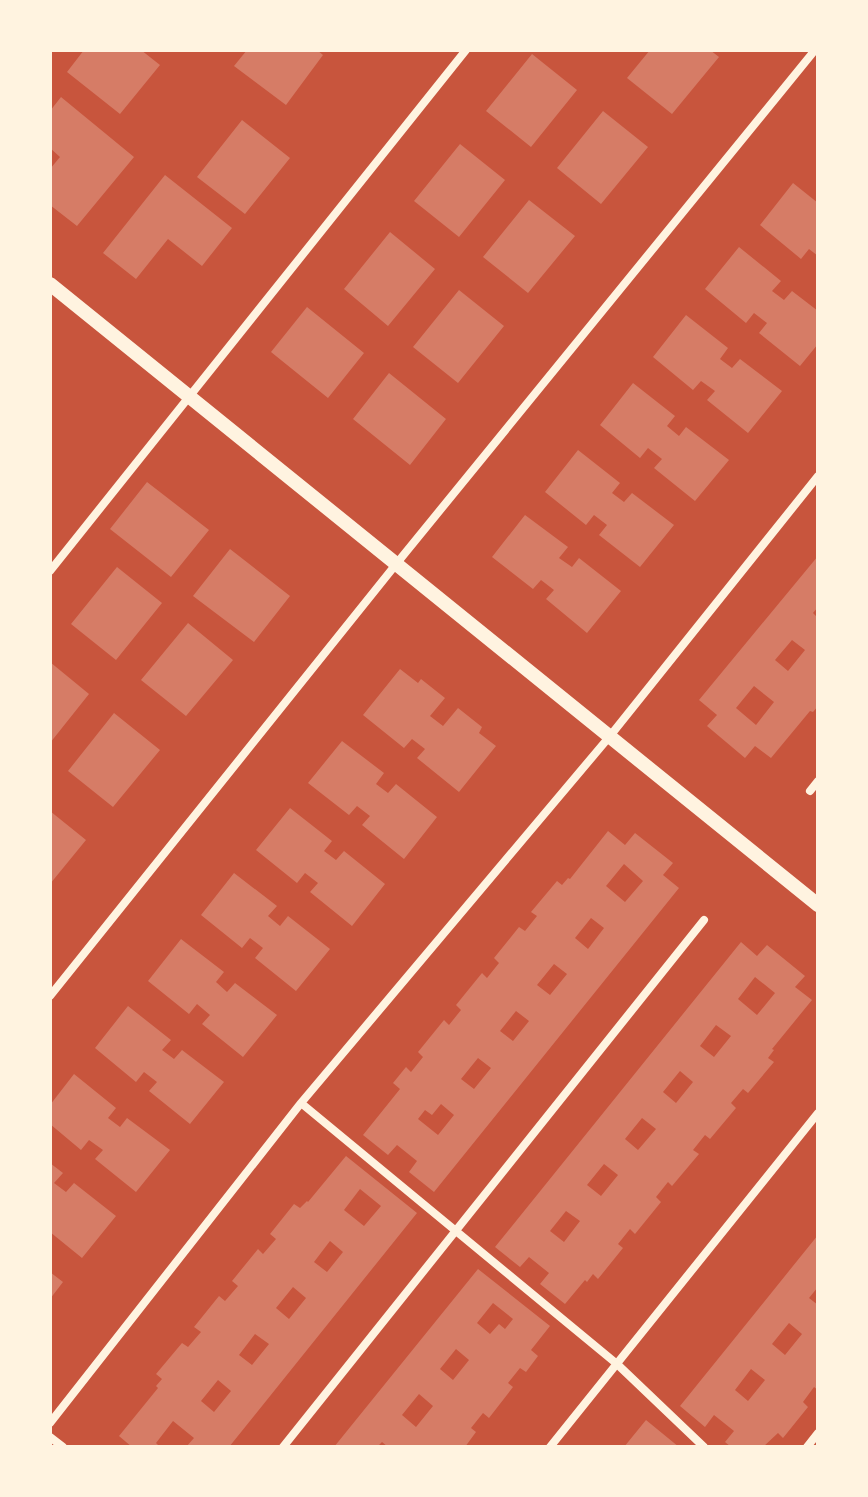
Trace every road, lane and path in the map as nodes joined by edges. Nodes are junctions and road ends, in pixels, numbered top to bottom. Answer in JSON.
{"nodes":[{"id":1,"x":466,"y":50,"type":"edge"},
{"id":2,"x":815,"y":50,"type":"edge"},
{"id":3,"x":50,"y":284,"type":"edge"},
{"id":4,"x":189,"y":395,"type":"junction"},
{"id":5,"x":818,"y":476,"type":"edge"},
{"id":6,"x":397,"y":563,"type":"junction"},
{"id":7,"x":50,"y":571,"type":"edge"},
{"id":8,"x":610,"y":736,"type":"junction"},
{"id":9,"x":818,"y":781,"type":"edge"},
{"id":10,"x":810,"y":791,"type":"dead end"},
{"id":11,"x":818,"y":905,"type":"edge"},
{"id":12,"x":704,"y":920,"type":"dead end"},
{"id":13,"x":50,"y":996,"type":"edge"},
{"id":14,"x":301,"y":1103,"type":"junction"},
{"id":15,"x":818,"y":1113,"type":"edge"},
{"id":16,"x":456,"y":1228,"type":"junction"},
{"id":17,"x":617,"y":1364,"type":"junction"},
{"id":18,"x":50,"y":1423,"type":"edge"},
{"id":19,"x":818,"y":1433,"type":"edge"},
{"id":20,"x":50,"y":1437,"type":"edge"},
{"id":21,"x":63,"y":1447,"type":"edge"},
{"id":22,"x":283,"y":1447,"type":"edge"},
{"id":23,"x":550,"y":1447,"type":"edge"},
{"id":24,"x":704,"y":1447,"type":"edge"},
{"id":25,"x":807,"y":1447,"type":"edge"}],
"edges":[{"from":1,"to":4,"type":"street"},
{"from":2,"to":6,"type":"street"},
{"from":3,"to":4,"type":"street"},
{"from":4,"to":6,"type":"street"},
{"from":4,"to":7,"type":"street"},
{"from":5,"to":8,"type":"street"},
{"from":6,"to":8,"type":"street"},
{"from":6,"to":13,"type":"street"},
{"from":8,"to":11,"type":"street"},
{"from":8,"to":14,"type":"street"},
{"from":9,"to":10,"type":"street"},
{"from":12,"to":16,"type":"street"},
{"from":14,"to":16,"type":"street"},
{"from":14,"to":18,"type":"street"},
{"from":15,"to":17,"type":"street"},
{"from":16,"to":17,"type":"street"},
{"from":16,"to":22,"type":"street"},
{"from":17,"to":23,"type":"street"},
{"from":17,"to":24,"type":"street"},
{"from":19,"to":25,"type":"street"},
{"from":20,"to":21,"type":"street"}]}
